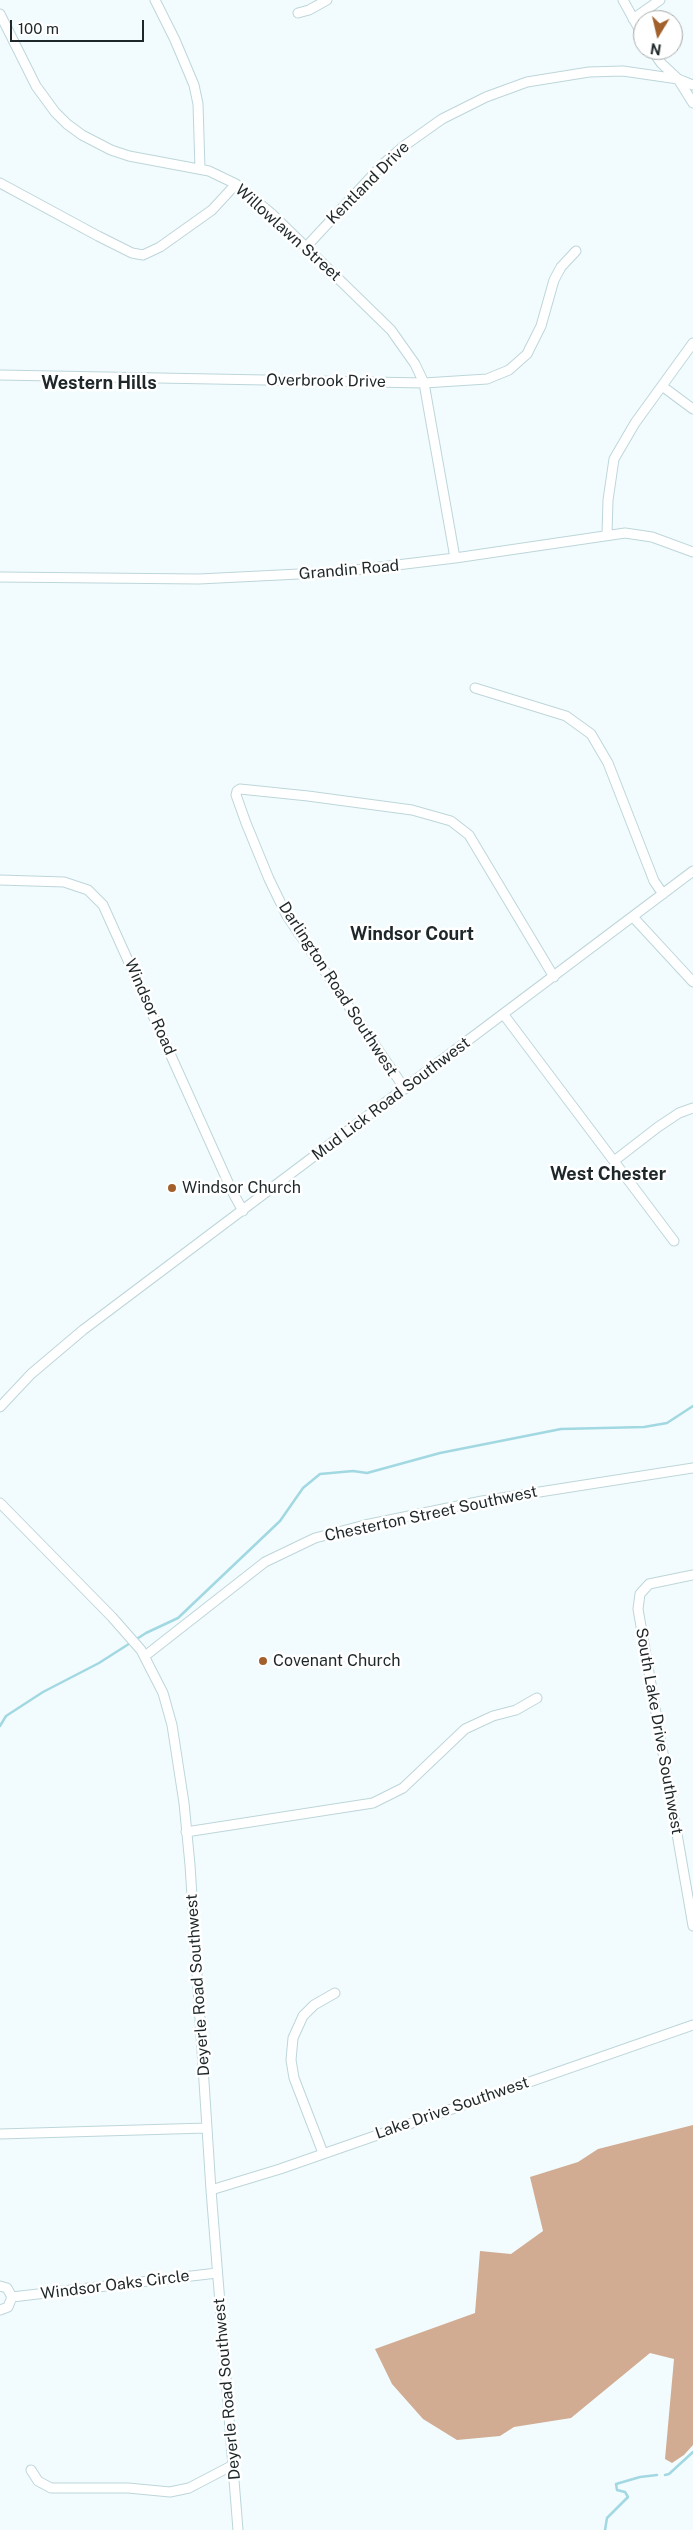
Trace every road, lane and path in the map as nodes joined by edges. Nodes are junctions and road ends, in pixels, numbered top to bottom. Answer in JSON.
{"nodes":[{"id":1,"x":155,"y":0,"type":"edge"},
{"id":2,"x":327,"y":0,"type":"edge"},
{"id":3,"x":623,"y":0,"type":"edge"},
{"id":4,"x":660,"y":0,"type":"edge"},
{"id":5,"x":646,"y":10,"type":"edge"},
{"id":6,"x":298,"y":13,"type":"dead end"},
{"id":7,"x":0,"y":14,"type":"edge"},
{"id":8,"x":633,"y":19,"type":"edge"},
{"id":9,"x":659,"y":60,"type":"edge"},
{"id":10,"x":678,"y":79,"type":"junction"},
{"id":11,"x":693,"y":85,"type":"edge"},
{"id":12,"x":693,"y":103,"type":"edge"},
{"id":13,"x":200,"y":169,"type":"junction"},
{"id":14,"x":0,"y":183,"type":"edge"},
{"id":15,"x":236,"y":184,"type":"junction"},
{"id":16,"x":306,"y":247,"type":"junction"},
{"id":17,"x":576,"y":251,"type":"dead end"},
{"id":18,"x":693,"y":343,"type":"edge"},
{"id":19,"x":0,"y":375,"type":"edge"},
{"id":20,"x":424,"y":383,"type":"junction"},
{"id":21,"x":662,"y":386,"type":"junction"},
{"id":22,"x":693,"y":409,"type":"edge"},
{"id":23,"x":607,"y":534,"type":"junction"},
{"id":24,"x":693,"y":552,"type":"edge"},
{"id":25,"x":455,"y":558,"type":"junction"},
{"id":26,"x":0,"y":577,"type":"edge"},
{"id":27,"x":475,"y":688,"type":"dead end"},
{"id":28,"x":693,"y":871,"type":"edge"},
{"id":29,"x":0,"y":880,"type":"edge"},
{"id":30,"x":663,"y":894,"type":"junction"},
{"id":31,"x":633,"y":917,"type":"junction"},
{"id":32,"x":554,"y":977,"type":"junction"},
{"id":33,"x":693,"y":982,"type":"edge"},
{"id":34,"x":504,"y":1014,"type":"junction"},
{"id":35,"x":405,"y":1089,"type":"junction"},
{"id":36,"x":693,"y":1108,"type":"edge"},
{"id":37,"x":614,"y":1161,"type":"junction"},
{"id":38,"x":243,"y":1210,"type":"junction"},
{"id":39,"x":674,"y":1241,"type":"dead end"},
{"id":40,"x":0,"y":1407,"type":"edge"},
{"id":41,"x":693,"y":1468,"type":"edge"},
{"id":42,"x":0,"y":1503,"type":"edge"},
{"id":43,"x":693,"y":1576,"type":"edge"},
{"id":44,"x":145,"y":1656,"type":"junction"},
{"id":45,"x":537,"y":1698,"type":"dead end"},
{"id":46,"x":186,"y":1832,"type":"junction"},
{"id":47,"x":693,"y":1926,"type":"edge"},
{"id":48,"x":335,"y":1993,"type":"dead end"},
{"id":49,"x":693,"y":2025,"type":"edge"},
{"id":50,"x":207,"y":2128,"type":"junction"},
{"id":51,"x":0,"y":2134,"type":"edge"},
{"id":52,"x":323,"y":2153,"type":"junction"},
{"id":53,"x":211,"y":2190,"type":"junction"},
{"id":54,"x":217,"y":2273,"type":"junction"},
{"id":55,"x":0,"y":2286,"type":"edge"},
{"id":56,"x":12,"y":2297,"type":"junction"},
{"id":57,"x":0,"y":2310,"type":"edge"},
{"id":58,"x":233,"y":2465,"type":"junction"},
{"id":59,"x":31,"y":2470,"type":"dead end"},
{"id":60,"x":238,"y":2530,"type":"edge"}],
"edges":[{"from":1,"to":13,"type":"street"},
{"from":2,"to":6,"type":"street"},
{"from":3,"to":8,"type":"street"},
{"from":4,"to":5,"type":"street"},
{"from":7,"to":13,"type":"street","name":"Willowlawn Street"},
{"from":9,"to":10,"type":"street"},
{"from":10,"to":11,"type":"street","name":"Kentland Drive"},
{"from":10,"to":12,"type":"street"},
{"from":10,"to":16,"type":"street","name":"Kentland Drive"},
{"from":13,"to":15,"type":"street","name":"Willowlawn Street"},
{"from":14,"to":15,"type":"street"},
{"from":15,"to":16,"type":"street","name":"Willowlawn Street"},
{"from":16,"to":20,"type":"street","name":"Willowlawn Street"},
{"from":17,"to":20,"type":"street","name":"Overbrook Drive"},
{"from":18,"to":21,"type":"street"},
{"from":19,"to":20,"type":"street","name":"Overbrook Drive"},
{"from":20,"to":25,"type":"street","name":"Willowlawn Street"},
{"from":21,"to":22,"type":"street"},
{"from":21,"to":23,"type":"street"},
{"from":23,"to":24,"type":"street","name":"Grandin Road"},
{"from":23,"to":25,"type":"street","name":"Grandin Road"},
{"from":25,"to":26,"type":"street","name":"Grandin Road"},
{"from":27,"to":30,"type":"street"},
{"from":28,"to":30,"type":"street","name":"Mud Lick Road Southwest"},
{"from":29,"to":38,"type":"street","name":"Windsor Road"},
{"from":30,"to":31,"type":"street","name":"Mud Lick Road Southwest"},
{"from":31,"to":32,"type":"street","name":"Mud Lick Road Southwest"},
{"from":31,"to":33,"type":"street"},
{"from":32,"to":34,"type":"street","name":"Mud Lick Road Southwest"},
{"from":32,"to":35,"type":"street","name":"Darlington Road Southwest"},
{"from":34,"to":35,"type":"street","name":"Mud Lick Road Southwest"},
{"from":34,"to":37,"type":"street"},
{"from":35,"to":38,"type":"street","name":"Mud Lick Road Southwest"},
{"from":36,"to":37,"type":"street"},
{"from":37,"to":39,"type":"street"},
{"from":38,"to":40,"type":"street","name":"Mud Lick Road Southwest"},
{"from":41,"to":44,"type":"street","name":"Chesterton Street Southwest"},
{"from":42,"to":44,"type":"street","name":"Deyerle Road Southwest"},
{"from":43,"to":47,"type":"street","name":"South Lake Drive Southwest"},
{"from":44,"to":46,"type":"street","name":"Deyerle Road Southwest"},
{"from":45,"to":46,"type":"street"},
{"from":46,"to":50,"type":"street","name":"Deyerle Road Southwest"},
{"from":48,"to":52,"type":"street"},
{"from":49,"to":52,"type":"street","name":"Lake Drive Southwest"},
{"from":50,"to":51,"type":"street"},
{"from":50,"to":53,"type":"street","name":"Deyerle Road Southwest"},
{"from":52,"to":53,"type":"street","name":"Lake Drive Southwest"},
{"from":53,"to":54,"type":"street","name":"Deyerle Road Southwest"},
{"from":54,"to":56,"type":"street","name":"Windsor Oaks Circle"},
{"from":54,"to":58,"type":"street","name":"Deyerle Road Southwest"},
{"from":55,"to":56,"type":"street"},
{"from":56,"to":57,"type":"street"},
{"from":58,"to":59,"type":"street"},
{"from":58,"to":60,"type":"street","name":"Deyerle Road Southwest"}]}
